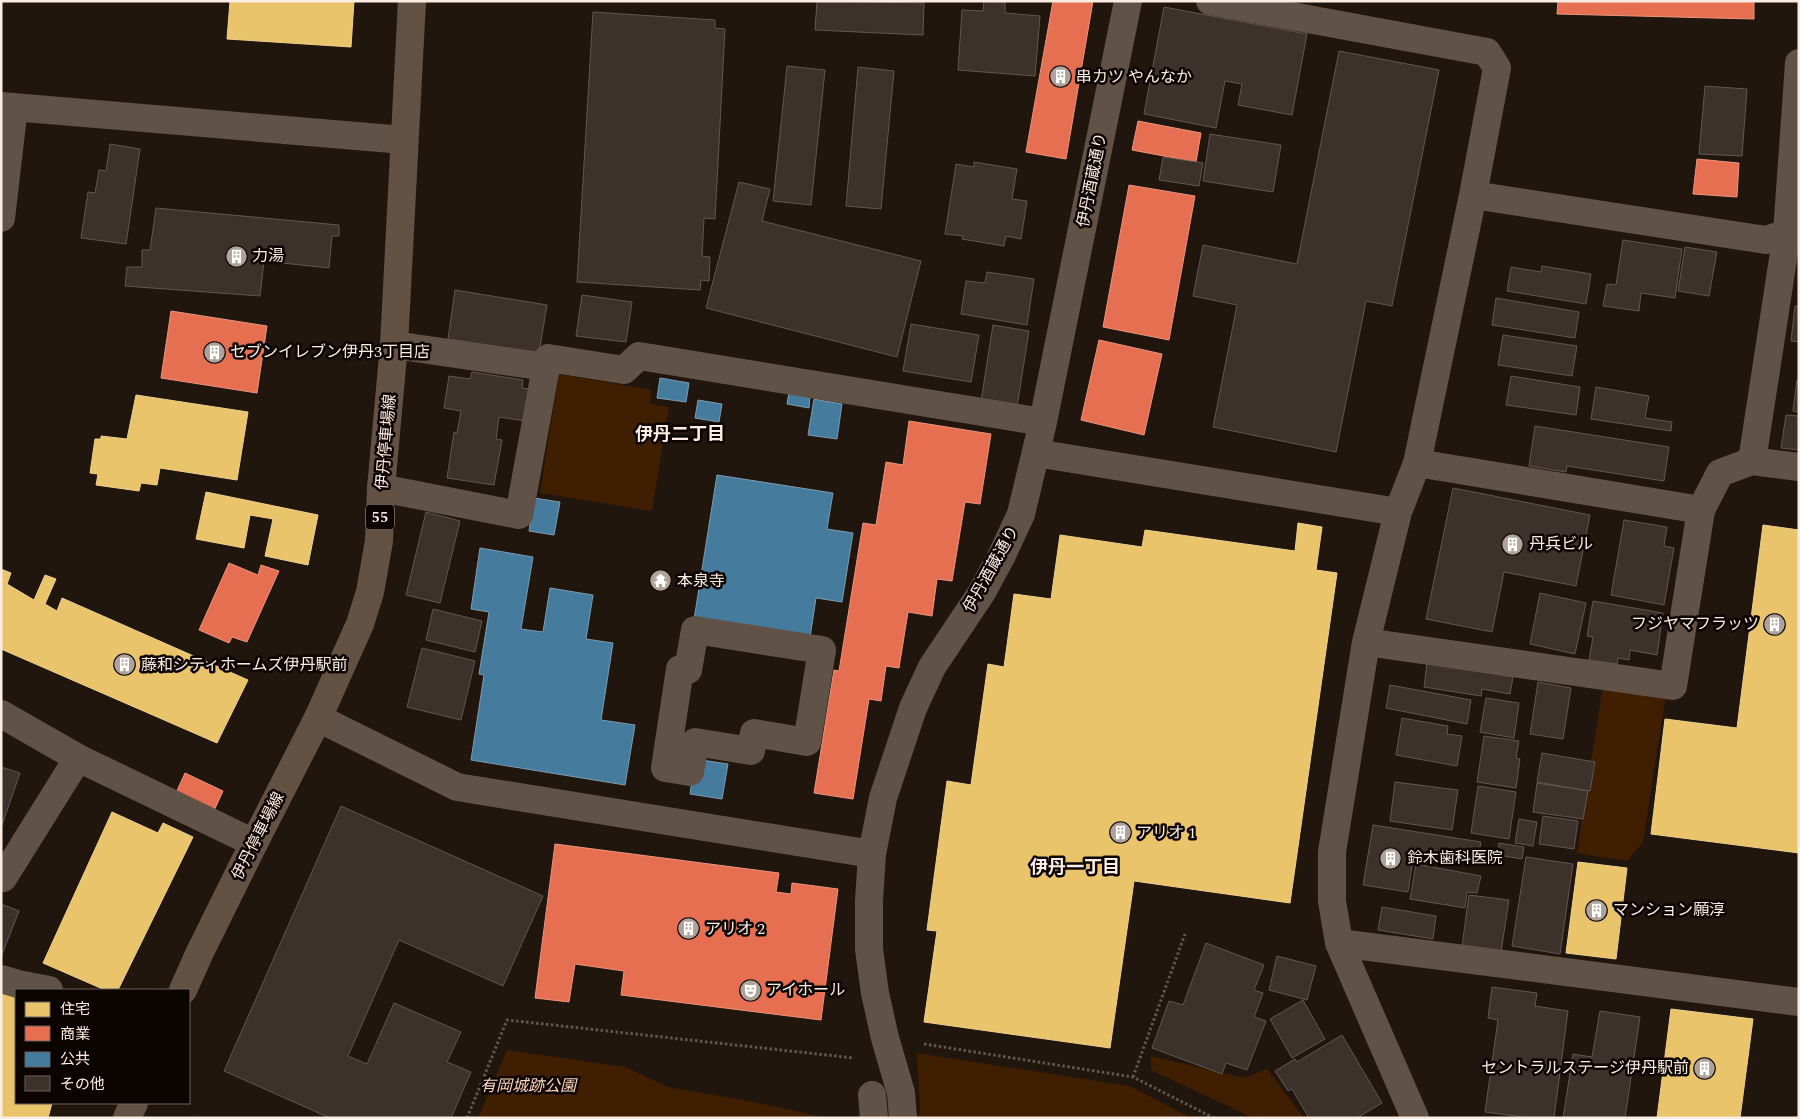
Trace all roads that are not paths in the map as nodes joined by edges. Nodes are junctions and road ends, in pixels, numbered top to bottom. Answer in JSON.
{"nodes":[{"id":1,"x":412,"y":1,"type":"edge"},
{"id":2,"x":1128,"y":1,"type":"edge"},
{"id":3,"x":1210,"y":1,"type":"edge"},
{"id":4,"x":1799,"y":63,"type":"edge"},
{"id":5,"x":7,"y":106,"type":"edge"},
{"id":6,"x":404,"y":140,"type":"junction"},
{"id":7,"x":1473,"y":194,"type":"junction"},
{"id":8,"x":1,"y":218,"type":"edge"},
{"id":9,"x":1793,"y":234,"type":"edge"},
{"id":10,"x":394,"y":345,"type":"junction"},
{"id":11,"x":546,"y":367,"type":"junction"},
{"id":12,"x":1043,"y":422,"type":"junction"},
{"id":13,"x":1036,"y":453,"type":"junction"},
{"id":14,"x":1752,"y":461,"type":"junction"},
{"id":15,"x":1417,"y":463,"type":"junction"},
{"id":16,"x":1799,"y":467,"type":"edge"},
{"id":17,"x":381,"y":488,"type":"junction"},
{"id":18,"x":1701,"y":510,"type":"junction"},
{"id":19,"x":1398,"y":512,"type":"junction"},
{"id":20,"x":1366,"y":642,"type":"junction"},
{"id":21,"x":822,"y":650,"type":"joint"},
{"id":22,"x":1,"y":714,"type":"edge"},
{"id":23,"x":318,"y":718,"type":"junction"},
{"id":24,"x":78,"y":758,"type":"junction"},
{"id":25,"x":254,"y":843,"type":"junction"},
{"id":26,"x":872,"y":854,"type":"junction"},
{"id":27,"x":1,"y":877,"type":"edge"},
{"id":28,"x":1339,"y":944,"type":"junction"},
{"id":29,"x":1,"y":979,"type":"edge"},
{"id":30,"x":44,"y":989,"type":"edge"},
{"id":31,"x":183,"y":989,"type":"edge"},
{"id":32,"x":1799,"y":1002,"type":"edge"},
{"id":33,"x":134,"y":1104,"type":"edge"},
{"id":34,"x":127,"y":1118,"type":"edge"},
{"id":35,"x":903,"y":1118,"type":"edge"},
{"id":36,"x":1416,"y":1118,"type":"edge"}],
"edges":[{"from":1,"to":6,"type":"main road","name":"伊丹停車場線","number":"55"},
{"from":2,"to":12,"type":"street","name":"伊丹酒蔵通り"},
{"from":3,"to":7,"type":"street"},
{"from":4,"to":9,"type":"street"},
{"from":5,"to":6,"type":"street"},
{"from":5,"to":8,"type":"street"},
{"from":6,"to":10,"type":"main road","name":"伊丹停車場線","number":"55"},
{"from":7,"to":9,"type":"street"},
{"from":7,"to":15,"type":"street"},
{"from":9,"to":14,"type":"street"},
{"from":10,"to":11,"type":"street"},
{"from":10,"to":17,"type":"main road","name":"伊丹停車場線","number":"55"},
{"from":11,"to":12,"type":"street"},
{"from":11,"to":17,"type":"street"},
{"from":12,"to":13,"type":"street","name":"伊丹酒蔵通り"},
{"from":13,"to":19,"type":"street"},
{"from":13,"to":26,"type":"street","name":"伊丹酒蔵通り"},
{"from":14,"to":16,"type":"street"},
{"from":14,"to":18,"type":"street"},
{"from":15,"to":18,"type":"street"},
{"from":15,"to":19,"type":"street"},
{"from":17,"to":23,"type":"main road","name":"伊丹停車場線","number":"55"},
{"from":18,"to":20,"type":"street"},
{"from":19,"to":20,"type":"street"},
{"from":20,"to":28,"type":"street"},
{"from":21,"to":21,"type":"street"},
{"from":22,"to":24,"type":"street"},
{"from":23,"to":25,"type":"main road","name":"伊丹停車場線","number":"55"},
{"from":23,"to":26,"type":"street"},
{"from":24,"to":25,"type":"street"},
{"from":24,"to":27,"type":"street"},
{"from":25,"to":31,"type":"main road","name":"伊丹停車場線","number":"55"},
{"from":26,"to":35,"type":"street","name":"伊丹酒蔵通り"},
{"from":28,"to":32,"type":"street"},
{"from":28,"to":36,"type":"street"},
{"from":29,"to":30,"type":"street"},
{"from":33,"to":34,"type":"main road"}]}
